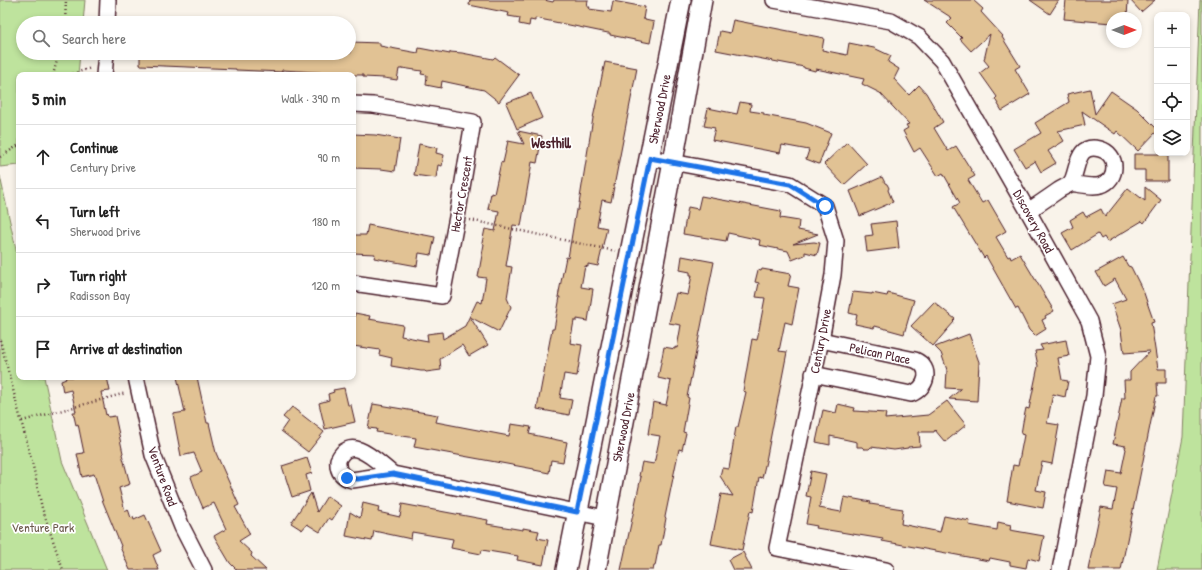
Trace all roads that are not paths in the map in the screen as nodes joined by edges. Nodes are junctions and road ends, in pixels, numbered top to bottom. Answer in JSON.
{"nodes":[{"id":1,"x":108,"y":0,"type":"edge"},
{"id":2,"x":681,"y":0,"type":"edge"},
{"id":3,"x":702,"y":0,"type":"edge"},
{"id":4,"x":774,"y":0,"type":"edge"},
{"id":5,"x":107,"y":16,"type":"edge"},
{"id":6,"x":356,"y":104,"type":"edge"},
{"id":7,"x":650,"y":158,"type":"junction"},
{"id":8,"x":674,"y":162,"type":"junction"},
{"id":9,"x":1070,"y":183,"type":"dead end"},
{"id":10,"x":1028,"y":211,"type":"junction"},
{"id":11,"x":356,"y":283,"type":"edge"},
{"id":12,"x":821,"y":340,"type":"junction"},
{"id":13,"x":813,"y":374,"type":"junction"},
{"id":14,"x":137,"y":383,"type":"edge"},
{"id":15,"x":393,"y":474,"type":"dead end"},
{"id":16,"x":577,"y":512,"type":"junction"},
{"id":17,"x":605,"y":518,"type":"junction"},
{"id":18,"x":204,"y":570,"type":"edge"},
{"id":19,"x":566,"y":570,"type":"edge"},
{"id":20,"x":596,"y":570,"type":"edge"},
{"id":21,"x":886,"y":570,"type":"edge"},
{"id":22,"x":1060,"y":570,"type":"edge"}],
"edges":[{"from":1,"to":5,"type":"street"},
{"from":2,"to":7,"type":"street","name":"Sherwood Drive"},
{"from":3,"to":8,"type":"street","name":"Sherwood Drive"},
{"from":4,"to":10,"type":"street","name":"Discovery Road"},
{"from":6,"to":11,"type":"street","name":"Hector Crescent"},
{"from":7,"to":8,"type":"street","name":"Century Drive"},
{"from":7,"to":16,"type":"street","name":"Sherwood Drive"},
{"from":8,"to":12,"type":"street","name":"Century Drive"},
{"from":8,"to":17,"type":"street","name":"Sherwood Drive"},
{"from":9,"to":10,"type":"street"},
{"from":10,"to":22,"type":"street","name":"Discovery Road"},
{"from":12,"to":13,"type":"street","name":"Century Drive"},
{"from":12,"to":13,"type":"street","name":"Pelican Place"},
{"from":13,"to":21,"type":"street","name":"Century Drive"},
{"from":14,"to":18,"type":"street","name":"Venture Road"},
{"from":15,"to":16,"type":"street"},
{"from":16,"to":17,"type":"street"},
{"from":16,"to":19,"type":"street","name":"Sherwood Drive"},
{"from":17,"to":20,"type":"street","name":"Sherwood Drive"}]}
